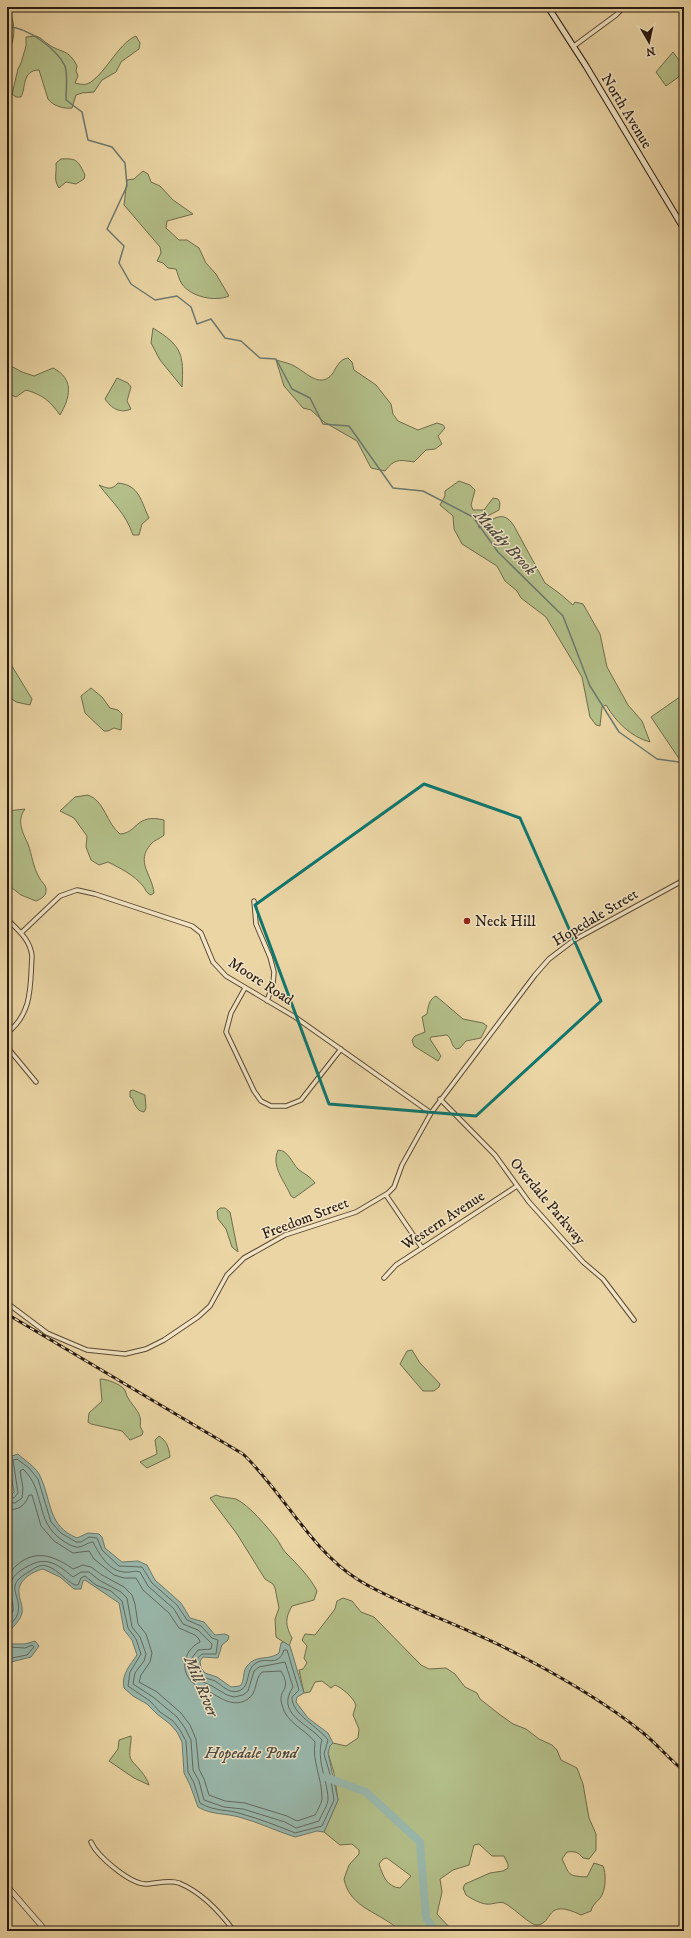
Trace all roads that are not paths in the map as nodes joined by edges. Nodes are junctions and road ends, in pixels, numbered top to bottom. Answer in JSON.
{"nodes":[{"id":1,"x":548,"y":7,"type":"edge"},
{"id":2,"x":624,"y":7,"type":"edge"},
{"id":3,"x":574,"y":46,"type":"junction"},
{"id":4,"x":684,"y":229,"type":"edge"},
{"id":5,"x":684,"y":880,"type":"edge"},
{"id":6,"x":254,"y":901,"type":"dead end"},
{"id":7,"x":7,"y":919,"type":"edge"},
{"id":8,"x":21,"y":933,"type":"junction"},
{"id":9,"x":245,"y":988,"type":"junction"},
{"id":10,"x":267,"y":1001,"type":"junction"},
{"id":11,"x":7,"y":1033,"type":"edge"},
{"id":12,"x":7,"y":1047,"type":"edge"},
{"id":13,"x":341,"y":1049,"type":"junction"},
{"id":14,"x":468,"y":1062,"type":"joint"},
{"id":15,"x":36,"y":1082,"type":"dead end"},
{"id":16,"x":440,"y":1100,"type":"junction"},
{"id":17,"x":431,"y":1113,"type":"junction"},
{"id":18,"x":517,"y":1186,"type":"junction"},
{"id":19,"x":386,"y":1195,"type":"junction"},
{"id":20,"x":422,"y":1248,"type":"junction"},
{"id":21,"x":384,"y":1278,"type":"dead end"},
{"id":22,"x":7,"y":1303,"type":"edge"},
{"id":23,"x":634,"y":1320,"type":"dead end"},
{"id":24,"x":91,"y":1842,"type":"dead end"},
{"id":25,"x":7,"y":1886,"type":"edge"},
{"id":26,"x":46,"y":1931,"type":"edge"},
{"id":27,"x":234,"y":1931,"type":"edge"}],
"edges":[{"from":1,"to":3,"type":"main road","name":"North Avenue"},
{"from":2,"to":3,"type":"street"},
{"from":3,"to":4,"type":"main road","name":"North Avenue"},
{"from":5,"to":14,"type":"street","name":"Hopedale Street"},
{"from":6,"to":10,"type":"street"},
{"from":7,"to":8,"type":"street"},
{"from":8,"to":9,"type":"street","name":"Moore Road"},
{"from":8,"to":11,"type":"street"},
{"from":9,"to":10,"type":"street","name":"Moore Road"},
{"from":9,"to":13,"type":"street"},
{"from":10,"to":13,"type":"street","name":"Moore Road"},
{"from":12,"to":15,"type":"street"},
{"from":13,"to":17,"type":"street","name":"Moore Road"},
{"from":14,"to":16,"type":"street","name":"Freedom Street"},
{"from":16,"to":17,"type":"street","name":"Freedom Street"},
{"from":16,"to":18,"type":"street","name":"Overdale Parkway"},
{"from":17,"to":19,"type":"street","name":"Freedom Street"},
{"from":18,"to":20,"type":"street","name":"Western Avenue"},
{"from":18,"to":23,"type":"street","name":"Overdale Parkway"},
{"from":19,"to":20,"type":"street"},
{"from":19,"to":22,"type":"street","name":"Freedom Street"},
{"from":20,"to":21,"type":"street","name":"Western Avenue"},
{"from":24,"to":27,"type":"street"},
{"from":25,"to":26,"type":"street"}]}
